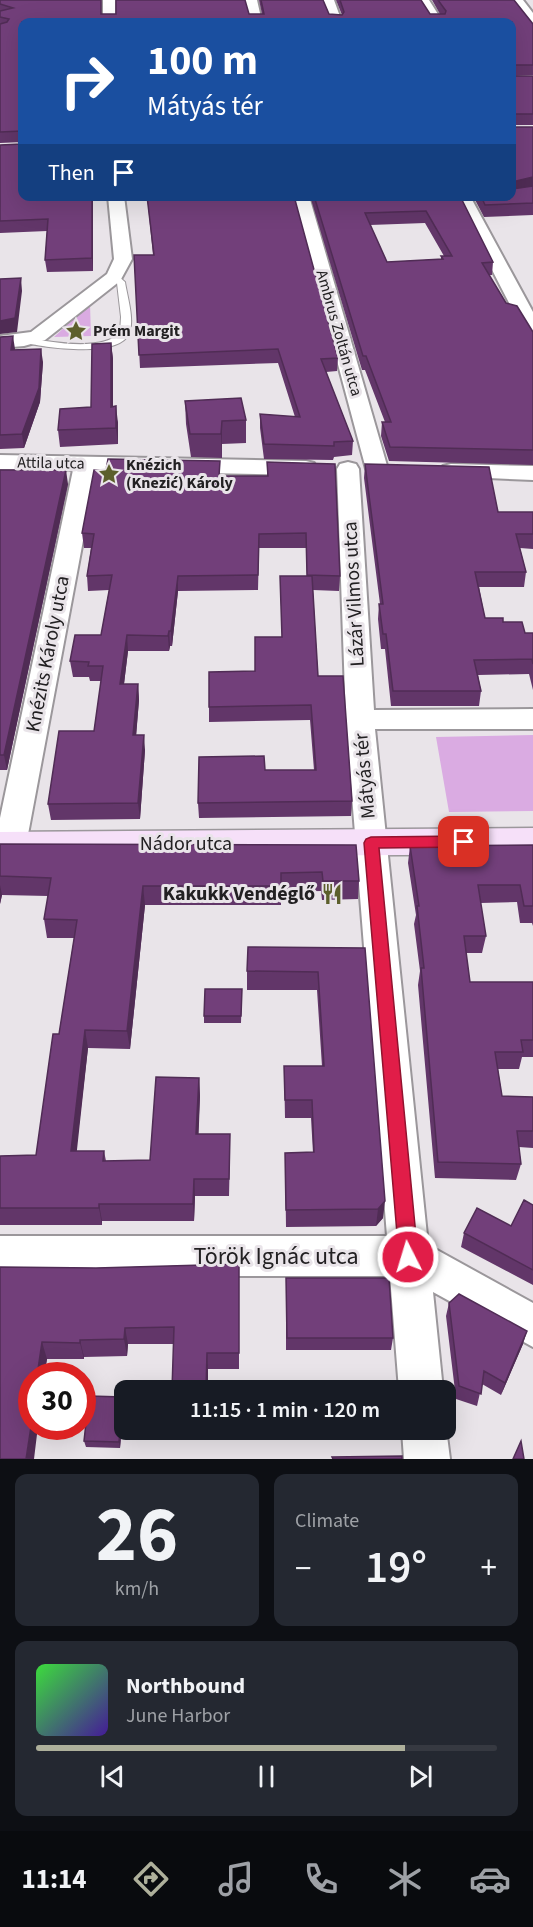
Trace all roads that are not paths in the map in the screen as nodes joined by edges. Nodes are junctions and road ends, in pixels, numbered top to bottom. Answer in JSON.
{"nodes":[{"id":1,"x":109,"y":0,"type":"edge"},
{"id":2,"x":250,"y":0,"type":"edge"},
{"id":3,"x":327,"y":0,"type":"edge"},
{"id":4,"x":423,"y":0,"type":"edge"},
{"id":5,"x":517,"y":0,"type":"edge"},
{"id":6,"x":109,"y":18,"type":"edge"},
{"id":7,"x":255,"y":18,"type":"edge"},
{"id":8,"x":334,"y":18,"type":"edge"},
{"id":9,"x":434,"y":18,"type":"edge"},
{"id":10,"x":533,"y":21,"type":"edge"},
{"id":11,"x":117,"y":201,"type":"edge"},
{"id":12,"x":303,"y":201,"type":"edge"},
{"id":13,"x":465,"y":201,"type":"edge"},
{"id":14,"x":114,"y":277,"type":"junction"},
{"id":15,"x":533,"y":330,"type":"edge"},
{"id":16,"x":24,"y":340,"type":"junction"},
{"id":17,"x":0,"y":342,"type":"edge"},
{"id":18,"x":0,"y":462,"type":"edge"},
{"id":19,"x":86,"y":463,"type":"junction"},
{"id":20,"x":348,"y":469,"type":"junction"},
{"id":21,"x":388,"y":470,"type":"joint"},
{"id":22,"x":433,"y":471,"type":"edge"},
{"id":23,"x":533,"y":473,"type":"edge"},
{"id":24,"x":533,"y":719,"type":"edge"},
{"id":25,"x":360,"y":720,"type":"junction"},
{"id":26,"x":533,"y":841,"type":"edge"},
{"id":27,"x":371,"y":843,"type":"junction"},
{"id":28,"x":5,"y":845,"type":"edge"},
{"id":29,"x":0,"y":1256,"type":"edge"},
{"id":30,"x":408,"y":1257,"type":"junction"},
{"id":31,"x":533,"y":1326,"type":"edge"},
{"id":32,"x":420,"y":1380,"type":"edge"},
{"id":33,"x":425,"y":1440,"type":"edge"},
{"id":34,"x":427,"y":1459,"type":"edge"}],
"edges":[{"from":1,"to":6,"type":"street"},
{"from":2,"to":7,"type":"street"},
{"from":3,"to":8,"type":"street"},
{"from":4,"to":9,"type":"street"},
{"from":5,"to":10,"type":"street"},
{"from":11,"to":14,"type":"street"},
{"from":12,"to":21,"type":"street","name":"Ambrus Zoltán utca"},
{"from":13,"to":15,"type":"street"},
{"from":14,"to":16,"type":"street"},
{"from":14,"to":16,"type":"lane"},
{"from":16,"to":17,"type":"street"},
{"from":18,"to":19,"type":"street","name":"Attila utca"},
{"from":19,"to":20,"type":"street","name":"Attila utca"},
{"from":19,"to":28,"type":"street","name":"Knézits Károly utca"},
{"from":20,"to":21,"type":"street","name":"Attila utca"},
{"from":20,"to":25,"type":"street","name":"Lázár Vilmos utca"},
{"from":22,"to":23,"type":"street"},
{"from":24,"to":25,"type":"street","name":"Mátyás tér"},
{"from":25,"to":27,"type":"street","name":"Mátyás tér"},
{"from":26,"to":27,"type":"street","name":"Mátyás tér"},
{"from":27,"to":28,"type":"street","name":"Nádor utca"},
{"from":27,"to":30,"type":"street"},
{"from":29,"to":30,"type":"street","name":"Török Ignác utca"},
{"from":30,"to":31,"type":"street","name":"Török Ignác utca"},
{"from":30,"to":32,"type":"street"},
{"from":33,"to":34,"type":"street"}]}
